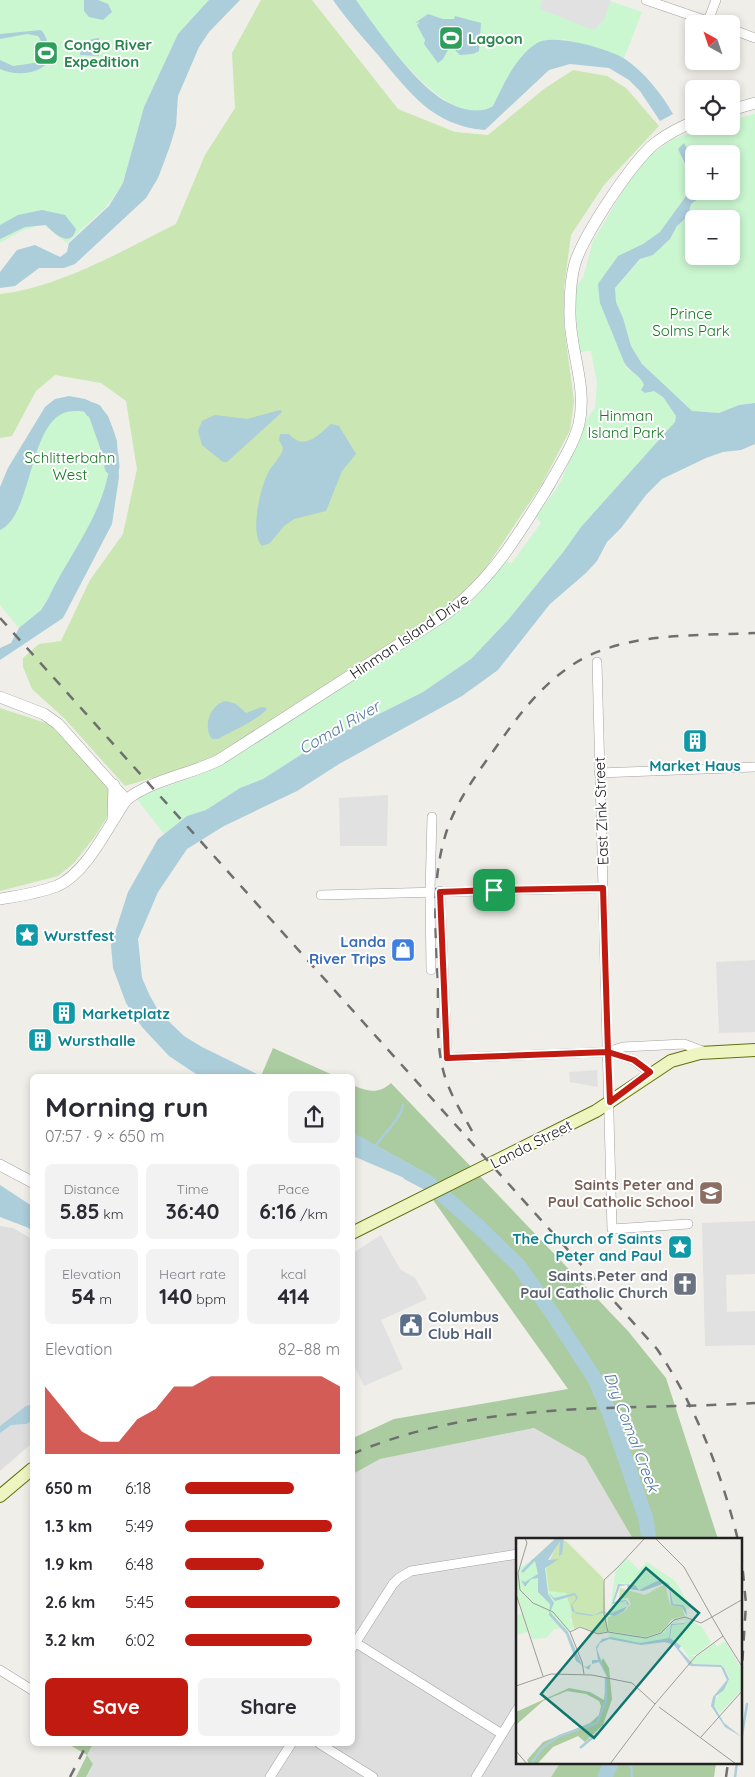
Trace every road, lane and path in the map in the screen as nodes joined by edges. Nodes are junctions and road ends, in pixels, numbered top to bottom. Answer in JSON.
{"nodes":[{"id":1,"x":646,"y":0,"type":"edge"},
{"id":2,"x":716,"y":0,"type":"edge"},
{"id":3,"x":691,"y":15,"type":"edge"},
{"id":4,"x":713,"y":15,"type":"edge"},
{"id":5,"x":740,"y":32,"type":"edge"},
{"id":6,"x":755,"y":38,"type":"edge"},
{"id":7,"x":755,"y":103,"type":"edge"},
{"id":8,"x":740,"y":107,"type":"edge"},
{"id":9,"x":685,"y":126,"type":"edge"},
{"id":10,"x":597,"y":662,"type":"dead end"},
{"id":11,"x":0,"y":697,"type":"edge"},
{"id":12,"x":755,"y":768,"type":"edge"},
{"id":13,"x":599,"y":773,"type":"junction"},
{"id":14,"x":114,"y":786,"type":"junction"},
{"id":15,"x":126,"y":800,"type":"junction"},
{"id":16,"x":432,"y":817,"type":"dead end"},
{"id":17,"x":113,"y":819,"type":"junction"},
{"id":18,"x":603,"y":888,"type":"junction"},
{"id":19,"x":430,"y":892,"type":"junction"},
{"id":20,"x":440,"y":892,"type":"junction"},
{"id":21,"x":321,"y":895,"type":"dead end"},
{"id":22,"x":0,"y":899,"type":"edge"},
{"id":23,"x":432,"y":970,"type":"dead end"},
{"id":24,"x":755,"y":1050,"type":"edge"},
{"id":25,"x":608,"y":1052,"type":"junction"},
{"id":26,"x":706,"y":1052,"type":"junction"},
{"id":27,"x":650,"y":1072,"type":"junction"},
{"id":28,"x":610,"y":1102,"type":"junction"},
{"id":29,"x":0,"y":1165,"type":"edge"},
{"id":30,"x":30,"y":1181,"type":"edge"},
{"id":31,"x":688,"y":1224,"type":"dead end"},
{"id":32,"x":355,"y":1232,"type":"edge"},
{"id":33,"x":30,"y":1471,"type":"edge"},
{"id":34,"x":0,"y":1496,"type":"edge"},
{"id":35,"x":516,"y":1554,"type":"edge"},
{"id":36,"x":355,"y":1643,"type":"edge"},
{"id":37,"x":355,"y":1646,"type":"edge"},
{"id":38,"x":0,"y":1670,"type":"edge"},
{"id":39,"x":30,"y":1689,"type":"edge"},
{"id":40,"x":516,"y":1711,"type":"edge"},
{"id":41,"x":502,"y":1734,"type":"junction"},
{"id":42,"x":290,"y":1746,"type":"edge"},
{"id":43,"x":323,"y":1746,"type":"edge"},
{"id":44,"x":270,"y":1777,"type":"edge"},
{"id":45,"x":373,"y":1777,"type":"edge"},
{"id":46,"x":476,"y":1777,"type":"edge"}],
"edges":[{"from":1,"to":3,"type":"street"},
{"from":2,"to":4,"type":"street"},
{"from":5,"to":6,"type":"street"},
{"from":7,"to":8,"type":"street"},
{"from":9,"to":15,"type":"street","name":"Hinman Island Drive"},
{"from":10,"to":13,"type":"street","name":"East Zink Street"},
{"from":11,"to":14,"type":"street"},
{"from":12,"to":13,"type":"street"},
{"from":13,"to":18,"type":"street","name":"East Zink Street"},
{"from":14,"to":15,"type":"street"},
{"from":14,"to":17,"type":"street"},
{"from":15,"to":17,"type":"street"},
{"from":16,"to":19,"type":"street"},
{"from":17,"to":22,"type":"street"},
{"from":18,"to":20,"type":"street"},
{"from":18,"to":25,"type":"street","name":"East Zink Street"},
{"from":19,"to":20,"type":"street"},
{"from":19,"to":21,"type":"street"},
{"from":19,"to":23,"type":"street"},
{"from":20,"to":25,"type":"street"},
{"from":24,"to":26,"type":"main road","name":"Landa Street"},
{"from":25,"to":26,"type":"street"},
{"from":25,"to":27,"type":"street"},
{"from":25,"to":28,"type":"street","name":"East Zink Street"},
{"from":26,"to":27,"type":"main road","name":"Landa Street"},
{"from":27,"to":28,"type":"main road","name":"Landa Street"},
{"from":28,"to":31,"type":"street","name":"East Zink Street"},
{"from":28,"to":32,"type":"main road","name":"Landa Street"},
{"from":29,"to":30,"type":"street"},
{"from":33,"to":34,"type":"main road"},
{"from":35,"to":36,"type":"street"},
{"from":37,"to":41,"type":"street"},
{"from":38,"to":39,"type":"street"},
{"from":40,"to":41,"type":"street"},
{"from":41,"to":46,"type":"street"},
{"from":42,"to":44,"type":"street"},
{"from":43,"to":45,"type":"street"}]}
